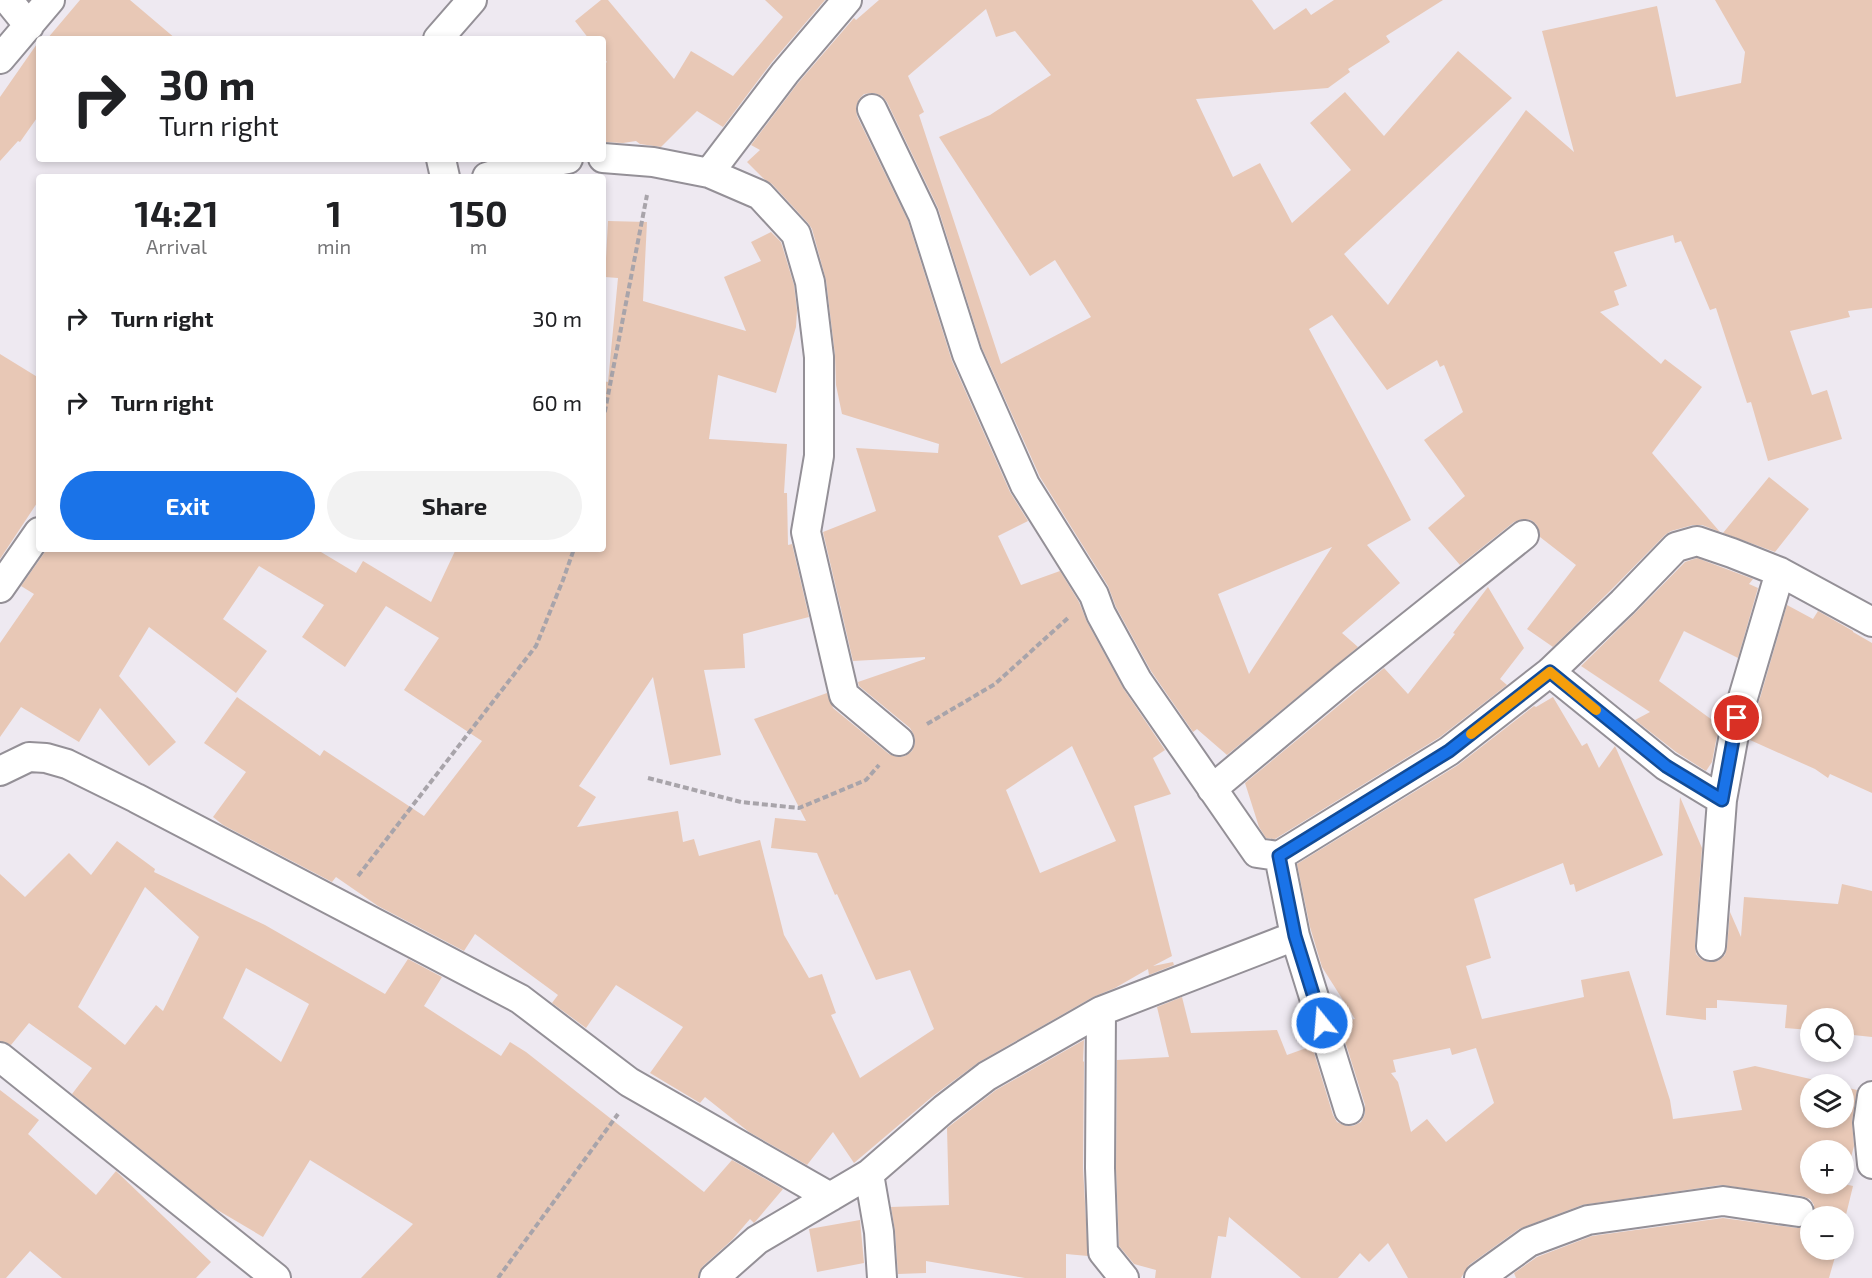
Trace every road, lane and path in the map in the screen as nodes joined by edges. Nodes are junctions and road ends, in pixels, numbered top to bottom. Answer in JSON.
{"nodes":[{"id":1,"x":8,"y":0,"type":"edge"},
{"id":2,"x":50,"y":0,"type":"edge"},
{"id":3,"x":472,"y":0,"type":"edge"},
{"id":4,"x":847,"y":0,"type":"edge"},
{"id":5,"x":29,"y":26,"type":"junction"},
{"id":6,"x":441,"y":36,"type":"edge"},
{"id":7,"x":0,"y":58,"type":"edge"},
{"id":8,"x":872,"y":109,"type":"dead end"},
{"id":9,"x":606,"y":158,"type":"edge"},
{"id":10,"x":552,"y":162,"type":"edge"},
{"id":11,"x":653,"y":162,"type":"junction"},
{"id":12,"x":709,"y":173,"type":"junction"},
{"id":13,"x":497,"y":174,"type":"edge"},
{"id":14,"x":606,"y":405,"type":"edge"},
{"id":15,"x":1524,"y":535,"type":"dead end"},
{"id":16,"x":36,"y":536,"type":"edge"},
{"id":17,"x":573,"y":552,"type":"edge"},
{"id":18,"x":1780,"y":572,"type":"junction"},
{"id":19,"x":0,"y":588,"type":"edge"},
{"id":20,"x":1872,"y":622,"type":"edge"},
{"id":21,"x":1550,"y":672,"type":"junction"},
{"id":22,"x":899,"y":741,"type":"dead end"},
{"id":23,"x":0,"y":771,"type":"edge"},
{"id":24,"x":1212,"y":789,"type":"junction"},
{"id":25,"x":1722,"y":800,"type":"junction"},
{"id":26,"x":1279,"y":856,"type":"junction"},
{"id":27,"x":338,"y":903,"type":"junction"},
{"id":28,"x":1295,"y":936,"type":"junction"},
{"id":29,"x":1711,"y":946,"type":"dead end"},
{"id":30,"x":1101,"y":1011,"type":"junction"},
{"id":31,"x":0,"y":1057,"type":"edge"},
{"id":32,"x":638,"y":1087,"type":"junction"},
{"id":33,"x":1872,"y":1096,"type":"edge"},
{"id":34,"x":1349,"y":1110,"type":"dead end"},
{"id":35,"x":1872,"y":1164,"type":"edge"},
{"id":36,"x":869,"y":1174,"type":"junction"},
{"id":37,"x":830,"y":1197,"type":"junction"},
{"id":38,"x":1799,"y":1212,"type":"dead end"},
{"id":39,"x":276,"y":1278,"type":"edge"},
{"id":40,"x":498,"y":1278,"type":"edge"},
{"id":41,"x":714,"y":1278,"type":"edge"},
{"id":42,"x":882,"y":1278,"type":"edge"},
{"id":43,"x":1124,"y":1278,"type":"edge"},
{"id":44,"x":1479,"y":1278,"type":"edge"}],
"edges":[{"from":1,"to":5,"type":"street"},
{"from":2,"to":5,"type":"street"},
{"from":3,"to":6,"type":"street"},
{"from":4,"to":12,"type":"street"},
{"from":5,"to":7,"type":"street"},
{"from":8,"to":24,"type":"street"},
{"from":9,"to":11,"type":"street"},
{"from":10,"to":13,"type":"street"},
{"from":11,"to":12,"type":"street"},
{"from":11,"to":14,"type":"path"},
{"from":12,"to":22,"type":"street"},
{"from":15,"to":24,"type":"street"},
{"from":16,"to":19,"type":"street"},
{"from":17,"to":27,"type":"path"},
{"from":18,"to":20,"type":"street"},
{"from":18,"to":21,"type":"street"},
{"from":18,"to":25,"type":"street"},
{"from":21,"to":25,"type":"street"},
{"from":21,"to":26,"type":"street"},
{"from":23,"to":27,"type":"street"},
{"from":24,"to":26,"type":"street"},
{"from":25,"to":29,"type":"street"},
{"from":26,"to":28,"type":"street"},
{"from":27,"to":32,"type":"street"},
{"from":28,"to":30,"type":"street"},
{"from":28,"to":34,"type":"street"},
{"from":30,"to":36,"type":"street"},
{"from":30,"to":43,"type":"street"},
{"from":31,"to":39,"type":"street"},
{"from":32,"to":37,"type":"street"},
{"from":32,"to":40,"type":"path"},
{"from":33,"to":35,"type":"street"},
{"from":36,"to":37,"type":"street"},
{"from":36,"to":42,"type":"street"},
{"from":37,"to":41,"type":"street"},
{"from":38,"to":44,"type":"street"}]}
